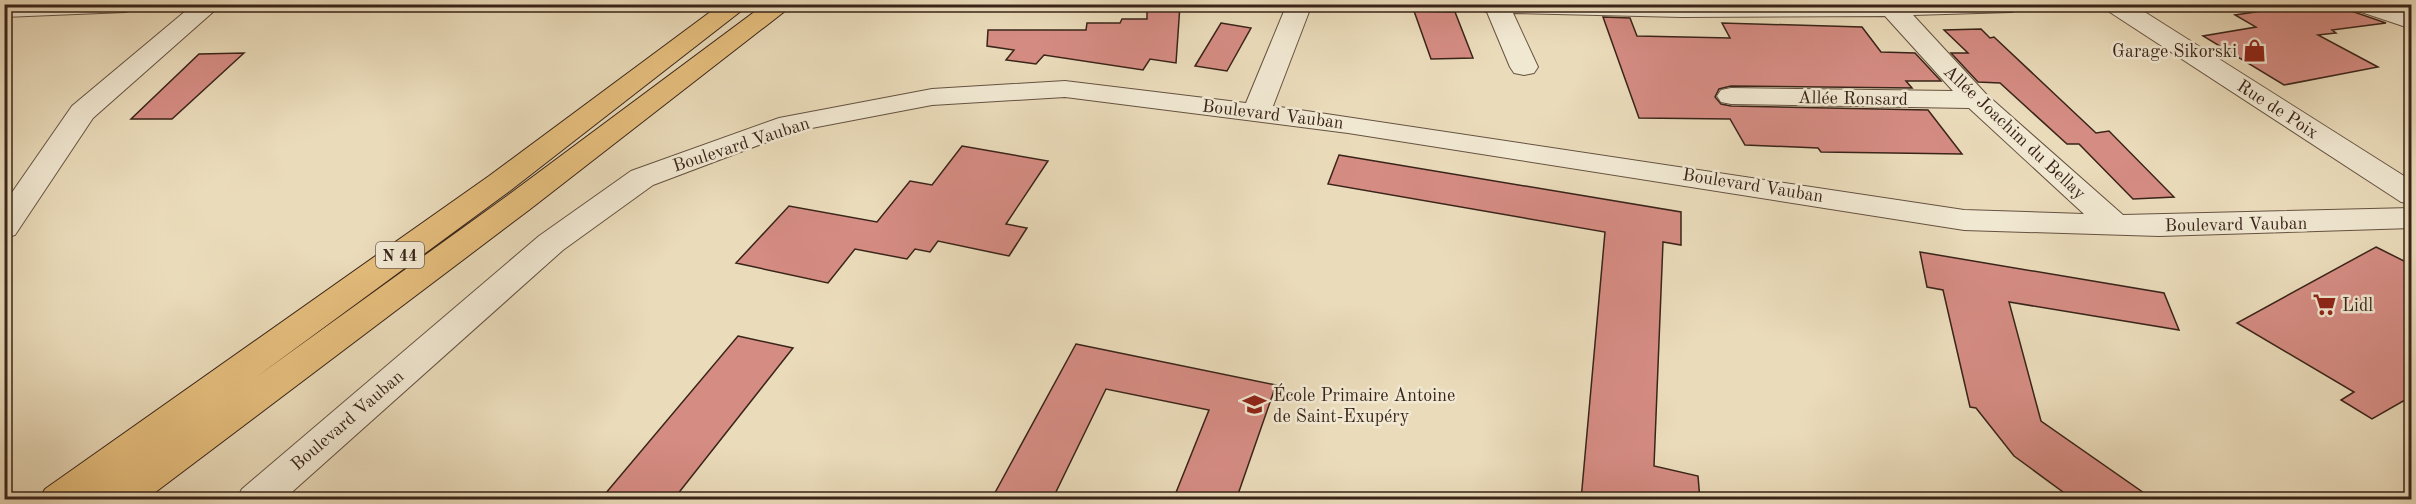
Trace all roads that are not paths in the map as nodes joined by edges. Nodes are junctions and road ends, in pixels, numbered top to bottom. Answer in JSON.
{"nodes":[{"id":1,"x":125,"y":4,"type":"edge"},
{"id":2,"x":210,"y":4,"type":"edge"},
{"id":3,"x":738,"y":4,"type":"edge"},
{"id":4,"x":782,"y":4,"type":"edge"},
{"id":5,"x":1300,"y":4,"type":"edge"},
{"id":6,"x":1484,"y":4,"type":"edge"},
{"id":7,"x":2012,"y":4,"type":"edge"},
{"id":8,"x":2114,"y":4,"type":"edge"},
{"id":9,"x":2361,"y":4,"type":"edge"},
{"id":10,"x":1497,"y":5,"type":"edge"},
{"id":11,"x":1890,"y":7,"type":"edge"},
{"id":12,"x":1739,"y":8,"type":"edge"},
{"id":13,"x":4,"y":9,"type":"edge"},
{"id":14,"x":2412,"y":21,"type":"edge"},
{"id":15,"x":1524,"y":67,"type":"dead end"},
{"id":16,"x":1731,"y":96,"type":"dead end"},
{"id":17,"x":1976,"y":100,"type":"junction"},
{"id":18,"x":1256,"y":112,"type":"junction"},
{"id":19,"x":2412,"y":195,"type":"edge"},
{"id":20,"x":2412,"y":218,"type":"edge"},
{"id":21,"x":2115,"y":224,"type":"junction"},
{"id":22,"x":4,"y":228,"type":"edge"},
{"id":23,"x":59,"y":500,"type":"edge"},
{"id":24,"x":114,"y":500,"type":"edge"},
{"id":25,"x":256,"y":500,"type":"edge"}],
"edges":[{"from":1,"to":13,"type":"street"},
{"from":2,"to":22,"type":"street"},
{"from":3,"to":23,"type":"main road","number":"N 44"},
{"from":4,"to":24,"type":"main road","number":"N 44"},
{"from":5,"to":18,"type":"street"},
{"from":6,"to":10,"type":"street"},
{"from":7,"to":11,"type":"street"},
{"from":8,"to":19,"type":"street","name":"Rue de Poix"},
{"from":9,"to":14,"type":"street"},
{"from":10,"to":12,"type":"street"},
{"from":10,"to":15,"type":"street"},
{"from":11,"to":12,"type":"street"},
{"from":11,"to":17,"type":"street","name":"Allée Joachim du Bellay"},
{"from":16,"to":17,"type":"street","name":"Allée Ronsard"},
{"from":17,"to":21,"type":"street","name":"Allée Joachim du Bellay"},
{"from":18,"to":21,"type":"street","name":"Boulevard Vauban"},
{"from":18,"to":25,"type":"street","name":"Boulevard Vauban"},
{"from":20,"to":21,"type":"street","name":"Boulevard Vauban"}]}
